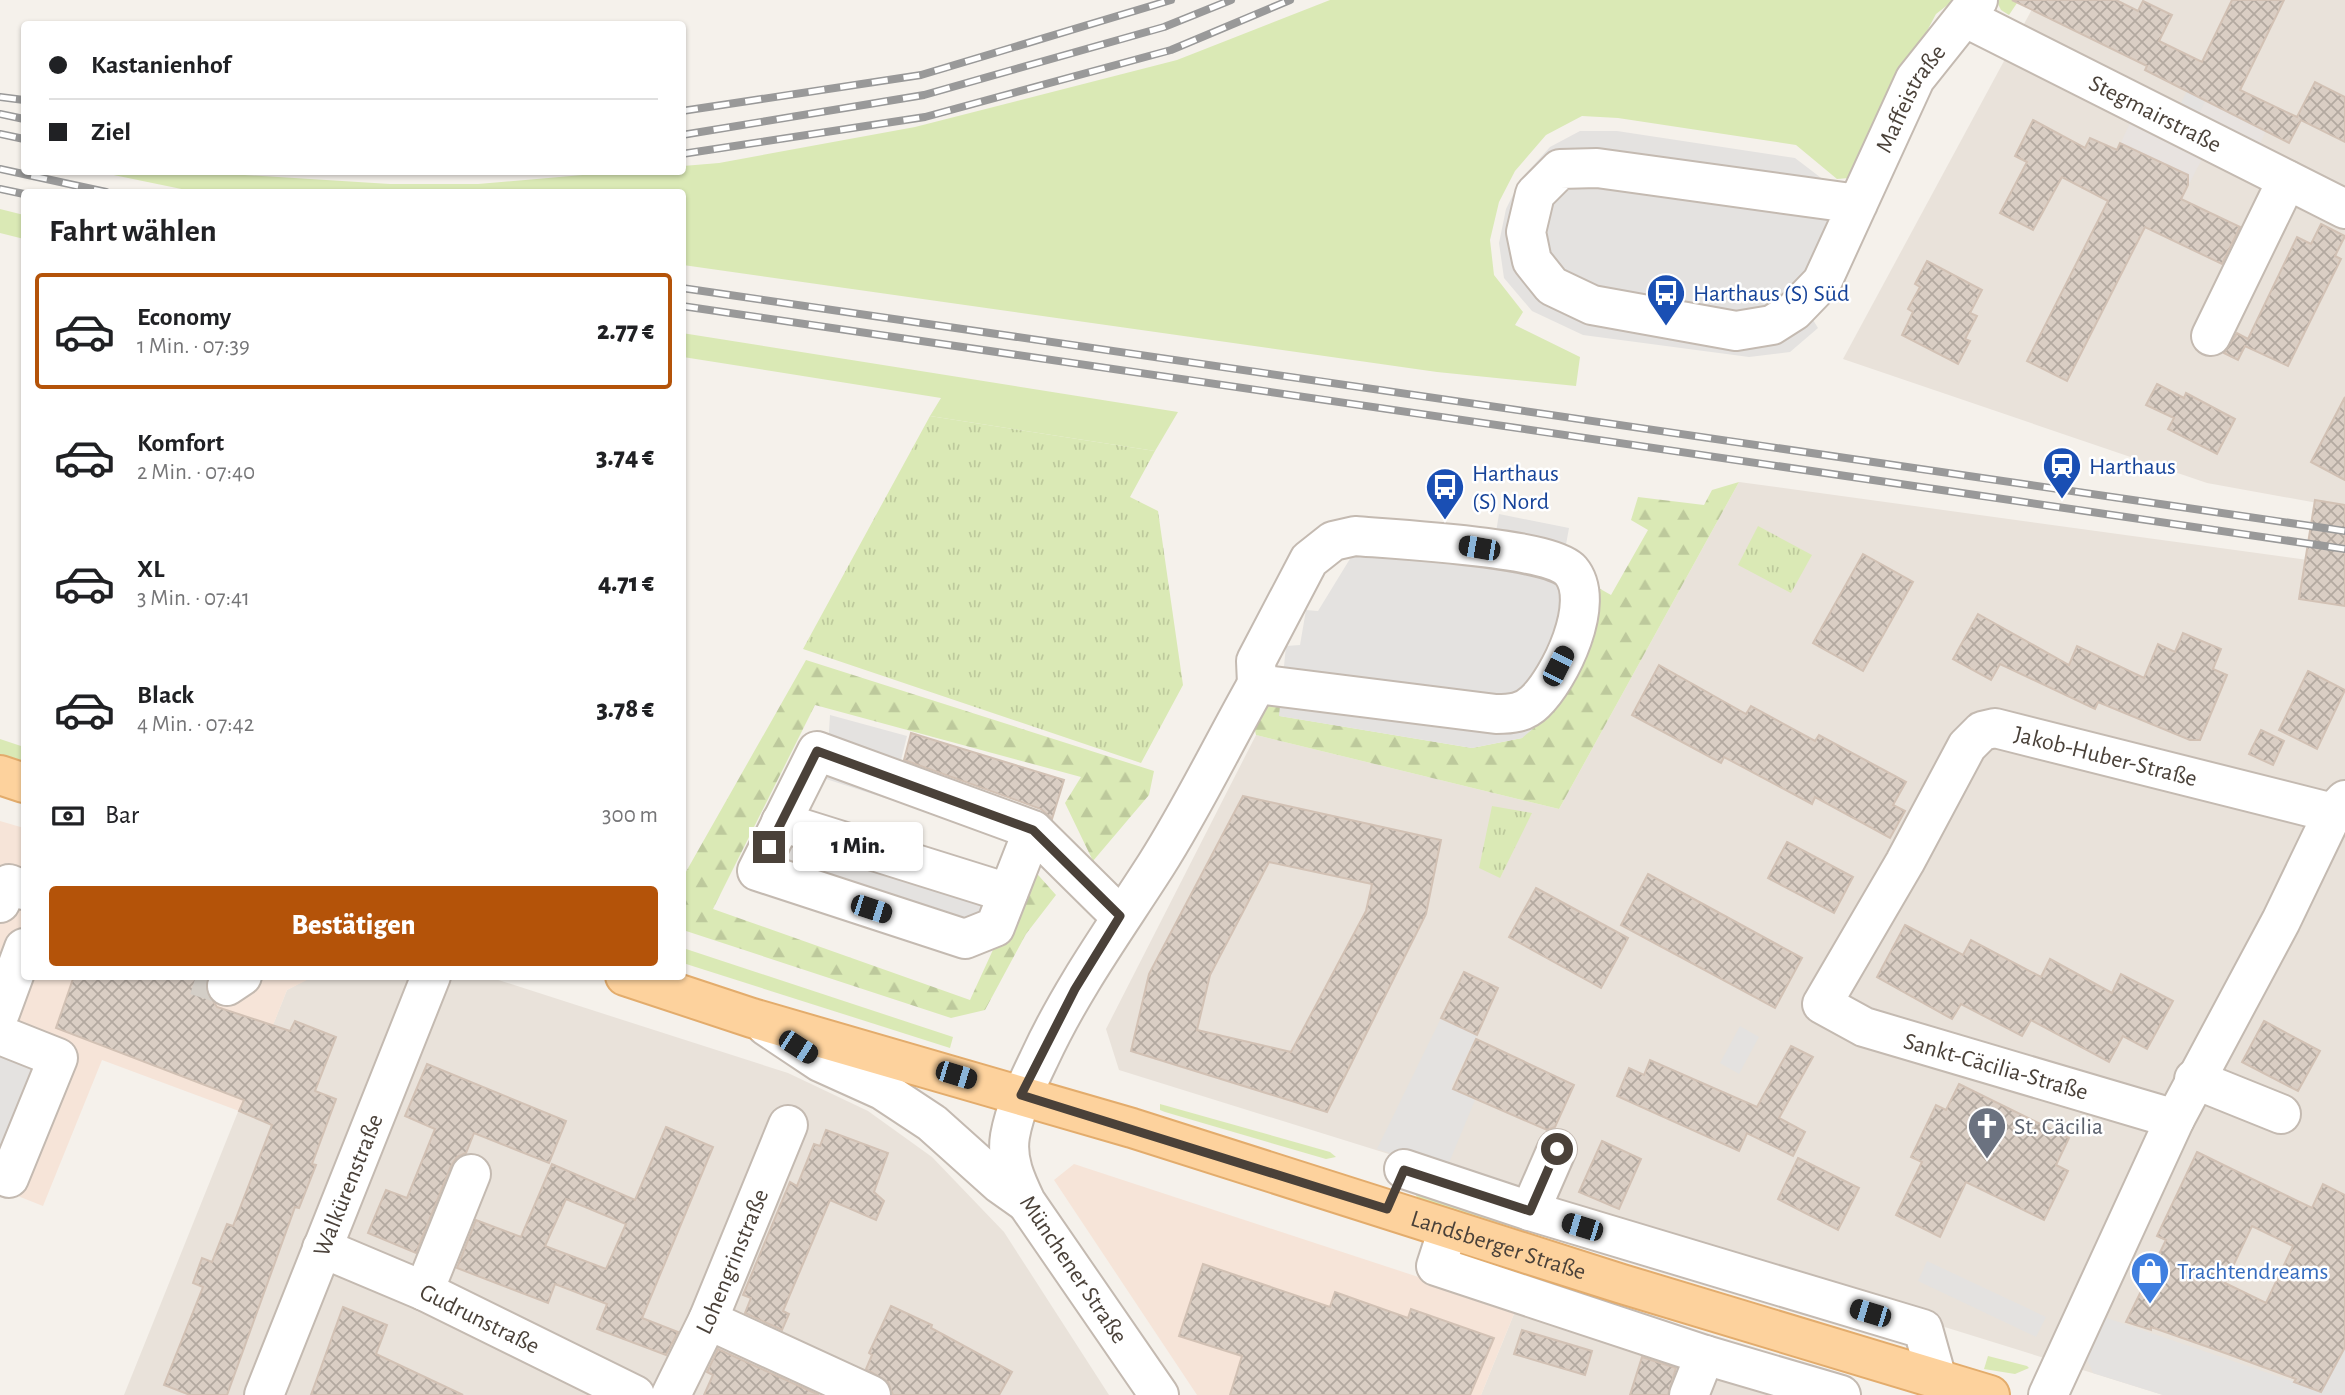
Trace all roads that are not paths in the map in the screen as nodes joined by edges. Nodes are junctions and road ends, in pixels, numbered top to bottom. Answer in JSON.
{"nodes":[{"id":1,"x":1972,"y":9,"type":"edge"},
{"id":2,"x":2287,"y":180,"type":"junction"},
{"id":3,"x":1858,"y":204,"type":"junction"},
{"id":4,"x":2345,"y":209,"type":"edge"},
{"id":5,"x":2211,"y":336,"type":"dead end"},
{"id":6,"x":1257,"y":684,"type":"junction"},
{"id":7,"x":0,"y":775,"type":"edge"},
{"id":8,"x":21,"y":782,"type":"edge"},
{"id":9,"x":2339,"y":807,"type":"edge"},
{"id":10,"x":782,"y":822,"type":"junction"},
{"id":11,"x":1033,"y":830,"type":"junction"},
{"id":12,"x":21,"y":889,"type":"edge"},
{"id":13,"x":1008,"y":893,"type":"junction"},
{"id":14,"x":0,"y":903,"type":"edge"},
{"id":15,"x":1120,"y":916,"type":"junction"},
{"id":16,"x":21,"y":955,"type":"edge"},
{"id":17,"x":429,"y":980,"type":"edge"},
{"id":18,"x":637,"y":980,"type":"edge"},
{"id":19,"x":1822,"y":1004,"type":"joint"},
{"id":20,"x":0,"y":1013,"type":"edge"},
{"id":21,"x":752,"y":1017,"type":"junction"},
{"id":22,"x":0,"y":1035,"type":"edge"},
{"id":23,"x":2194,"y":1079,"type":"junction"},
{"id":24,"x":1021,"y":1095,"type":"junction"},
{"id":25,"x":2281,"y":1114,"type":"dead end"},
{"id":26,"x":2175,"y":1119,"type":"junction"},
{"id":27,"x":788,"y":1125,"type":"dead end"},
{"id":28,"x":1557,"y":1149,"type":"dead end"},
{"id":29,"x":0,"y":1174,"type":"edge"},
{"id":30,"x":471,"y":1174,"type":"dead end"},
{"id":31,"x":1026,"y":1202,"type":"junction"},
{"id":32,"x":1387,"y":1209,"type":"junction"},
{"id":33,"x":1530,"y":1211,"type":"junction"},
{"id":34,"x":1448,"y":1229,"type":"junction"},
{"id":35,"x":322,"y":1248,"type":"junction"},
{"id":36,"x":424,"y":1291,"type":"junction"},
{"id":37,"x":708,"y":1320,"type":"junction"},
{"id":38,"x":1705,"y":1355,"type":"junction"},
{"id":39,"x":1937,"y":1379,"type":"junction"},
{"id":40,"x":264,"y":1395,"type":"edge"},
{"id":41,"x":635,"y":1395,"type":"edge"},
{"id":42,"x":671,"y":1395,"type":"edge"},
{"id":43,"x":871,"y":1395,"type":"edge"},
{"id":44,"x":1159,"y":1395,"type":"edge"},
{"id":45,"x":1689,"y":1395,"type":"edge"},
{"id":46,"x":1841,"y":1395,"type":"edge"},
{"id":47,"x":1990,"y":1395,"type":"edge"},
{"id":48,"x":2048,"y":1395,"type":"edge"}],
"edges":[{"from":1,"to":2,"type":"street","name":"Stegmairstraße"},
{"from":1,"to":3,"type":"street","name":"Maffeistraße"},
{"from":2,"to":4,"type":"street","name":"Stegmairstraße"},
{"from":2,"to":5,"type":"street"},
{"from":3,"to":3,"type":"street","name":"Maffeistraße"},
{"from":6,"to":6,"type":"street"},
{"from":6,"to":15,"type":"street"},
{"from":7,"to":8,"type":"main road"},
{"from":9,"to":19,"type":"street","name":"Jakob-Huber-Straße"},
{"from":9,"to":23,"type":"street"},
{"from":10,"to":11,"type":"street"},
{"from":10,"to":13,"type":"street"},
{"from":10,"to":13,"type":"street"},
{"from":11,"to":13,"type":"street"},
{"from":11,"to":15,"type":"street"},
{"from":12,"to":14,"type":"street"},
{"from":15,"to":24,"type":"street"},
{"from":16,"to":20,"type":"street"},
{"from":17,"to":35,"type":"street","name":"Walkürenstraße"},
{"from":18,"to":21,"type":"main road","name":"Landsberger Straße"},
{"from":19,"to":26,"type":"street","name":"Sankt-Cäcilia-Straße"},
{"from":21,"to":24,"type":"main road","name":"Landsberger Straße"},
{"from":21,"to":31,"type":"street"},
{"from":22,"to":29,"type":"street"},
{"from":23,"to":25,"type":"street"},
{"from":23,"to":26,"type":"street"},
{"from":24,"to":31,"type":"street","name":"Münchener Straße"},
{"from":24,"to":32,"type":"main road","name":"Landsberger Straße"},
{"from":26,"to":48,"type":"street"},
{"from":27,"to":37,"type":"street","name":"Lohengrinstraße"},
{"from":28,"to":33,"type":"street"},
{"from":30,"to":36,"type":"street"},
{"from":31,"to":44,"type":"street","name":"Münchener Straße"},
{"from":32,"to":33,"type":"street","name":"Landsberger Straße"},
{"from":32,"to":34,"type":"main road","name":"Landsberger Straße"},
{"from":33,"to":39,"type":"street","name":"Landsberger Straße"},
{"from":34,"to":38,"type":"street","name":"Landsberger Straße"},
{"from":34,"to":39,"type":"main road","name":"Landsberger Straße"},
{"from":35,"to":36,"type":"street","name":"Gudrunstraße"},
{"from":35,"to":40,"type":"street","name":"Walkürenstraße"},
{"from":36,"to":41,"type":"street","name":"Gudrunstraße"},
{"from":37,"to":42,"type":"street","name":"Lohengrinstraße"},
{"from":37,"to":43,"type":"street"},
{"from":38,"to":45,"type":"street"},
{"from":38,"to":46,"type":"street","name":"Landsberger Straße"},
{"from":39,"to":47,"type":"main road","name":"Landsberger Straße"}]}
